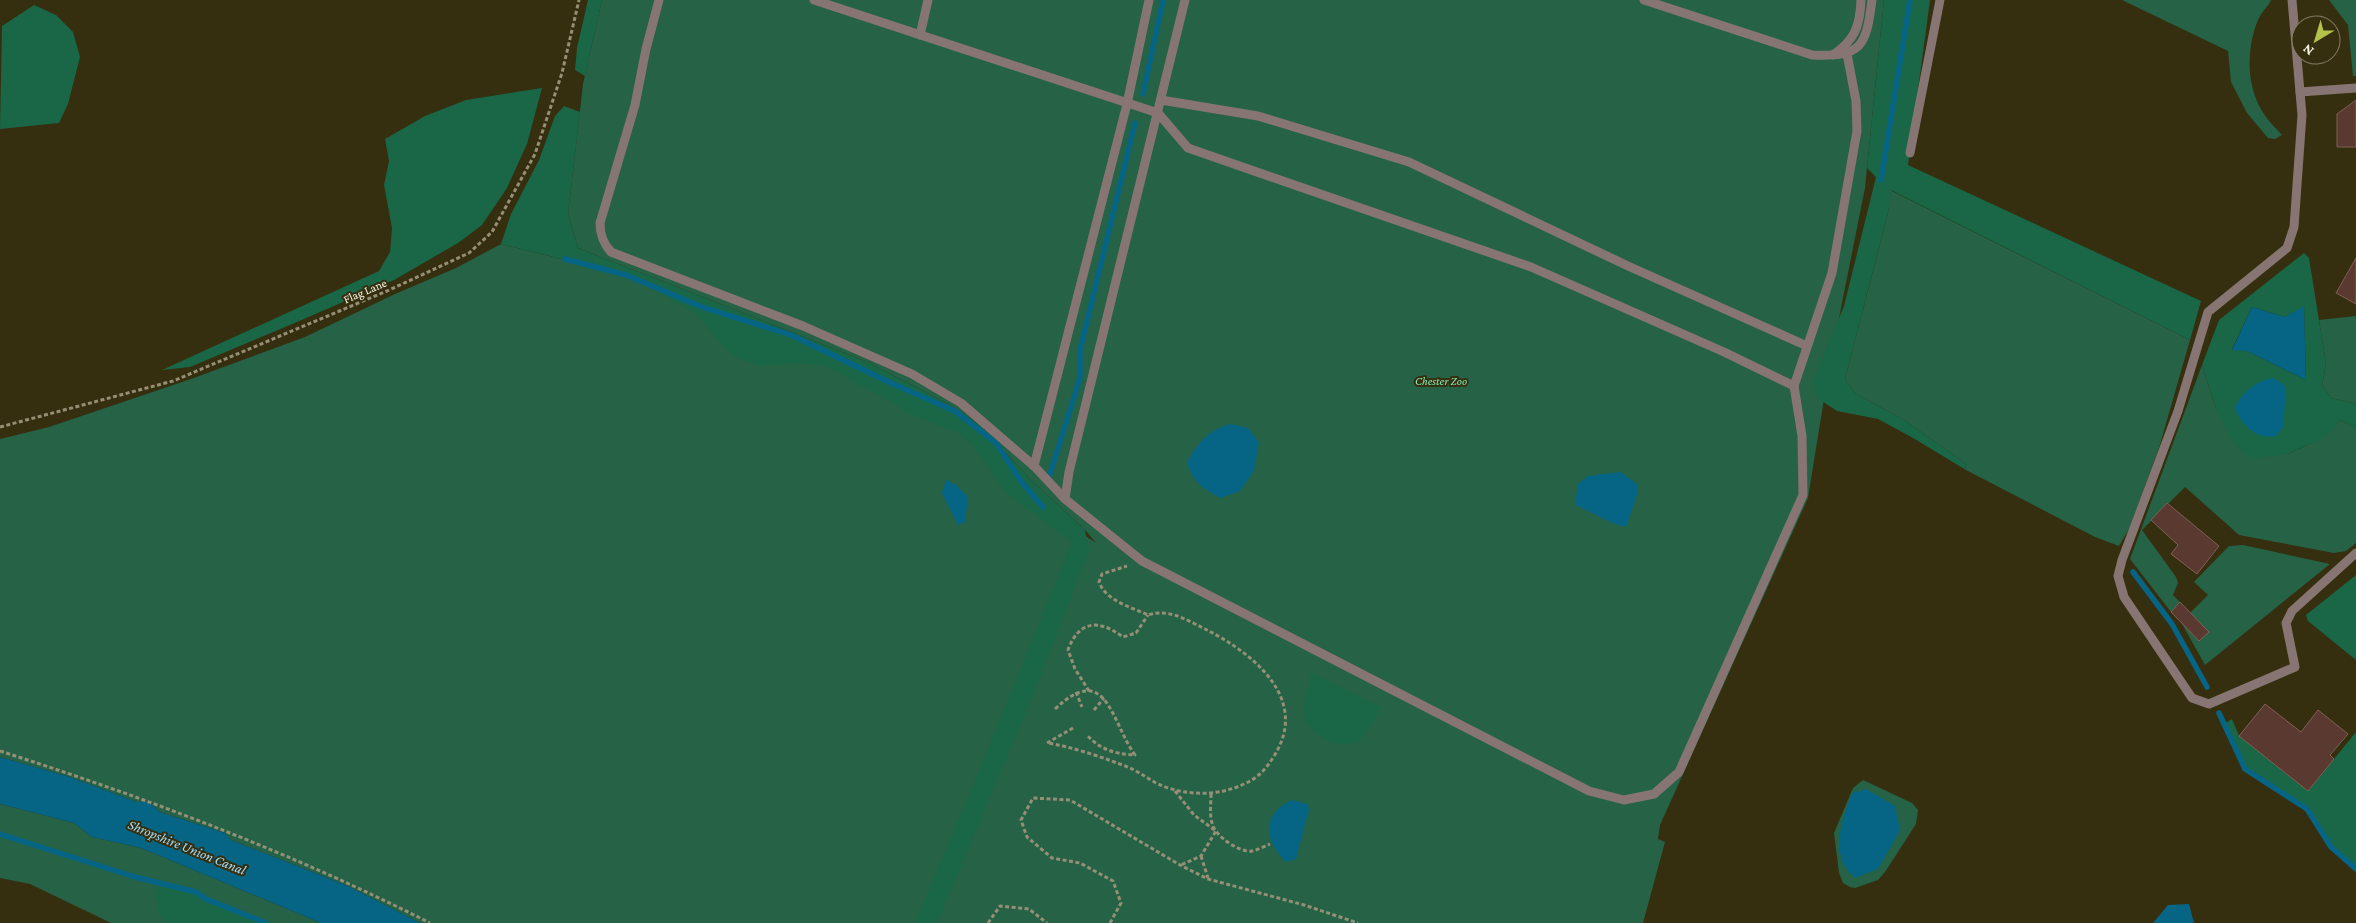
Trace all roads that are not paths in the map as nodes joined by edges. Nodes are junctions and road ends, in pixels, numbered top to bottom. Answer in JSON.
{"nodes":[{"id":1,"x":659,"y":0,"type":"edge"},
{"id":2,"x":814,"y":0,"type":"edge"},
{"id":3,"x":928,"y":0,"type":"edge"},
{"id":4,"x":1149,"y":0,"type":"edge"},
{"id":5,"x":1186,"y":0,"type":"edge"},
{"id":6,"x":1644,"y":0,"type":"edge"},
{"id":7,"x":1861,"y":0,"type":"edge"},
{"id":8,"x":1872,"y":0,"type":"edge"},
{"id":9,"x":1940,"y":0,"type":"edge"},
{"id":10,"x":2292,"y":0,"type":"edge"},
{"id":11,"x":920,"y":35,"type":"junction"},
{"id":12,"x":1847,"y":54,"type":"junction"},
{"id":13,"x":1831,"y":56,"type":"junction"},
{"id":14,"x":2356,"y":88,"type":"edge"},
{"id":15,"x":2300,"y":92,"type":"junction"},
{"id":16,"x":1161,"y":100,"type":"junction"},
{"id":17,"x":1127,"y":104,"type":"junction"},
{"id":18,"x":1158,"y":113,"type":"junction"},
{"id":19,"x":1910,"y":153,"type":"dead end"},
{"id":20,"x":1808,"y":346,"type":"junction"},
{"id":21,"x":1794,"y":386,"type":"junction"},
{"id":22,"x":1034,"y":466,"type":"junction"},
{"id":23,"x":1065,"y":499,"type":"junction"},
{"id":24,"x":2356,"y":553,"type":"edge"}],
"edges":[{"from":1,"to":22,"type":"lane"},
{"from":2,"to":11,"type":"lane"},
{"from":3,"to":11,"type":"lane"},
{"from":4,"to":17,"type":"lane"},
{"from":5,"to":16,"type":"lane"},
{"from":6,"to":13,"type":"lane"},
{"from":7,"to":13,"type":"lane"},
{"from":8,"to":12,"type":"lane"},
{"from":9,"to":19,"type":"lane"},
{"from":10,"to":15,"type":"lane"},
{"from":11,"to":17,"type":"lane"},
{"from":12,"to":13,"type":"lane"},
{"from":12,"to":20,"type":"lane"},
{"from":14,"to":15,"type":"lane"},
{"from":15,"to":24,"type":"lane"},
{"from":16,"to":18,"type":"lane"},
{"from":16,"to":20,"type":"lane"},
{"from":17,"to":18,"type":"lane"},
{"from":17,"to":22,"type":"lane"},
{"from":18,"to":21,"type":"lane"},
{"from":18,"to":23,"type":"lane"},
{"from":20,"to":21,"type":"lane"},
{"from":21,"to":23,"type":"lane"},
{"from":22,"to":23,"type":"lane"}]}
